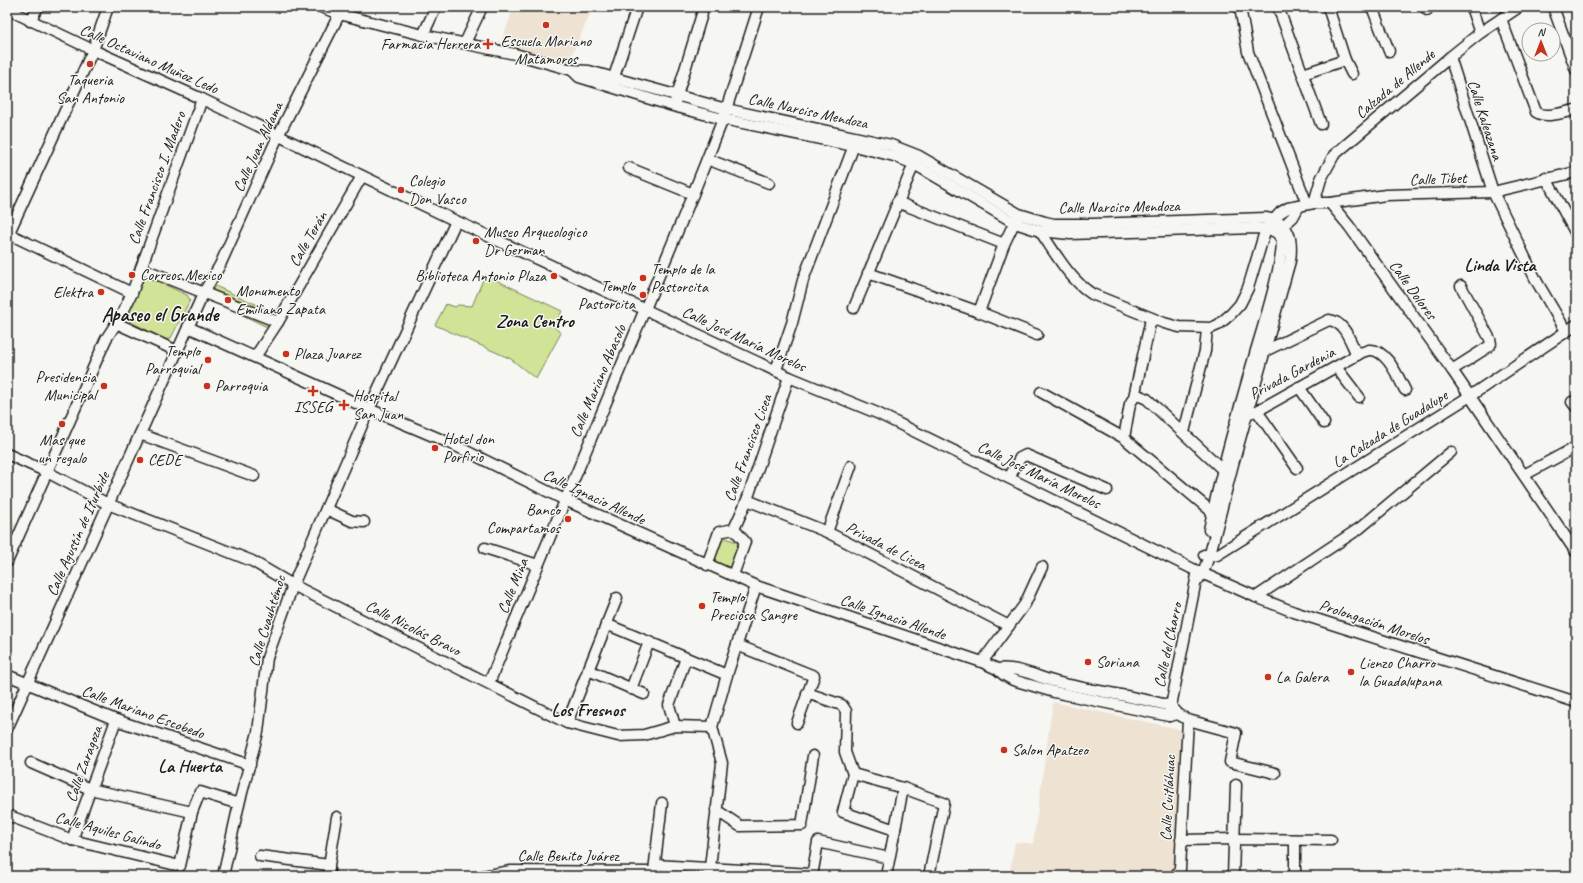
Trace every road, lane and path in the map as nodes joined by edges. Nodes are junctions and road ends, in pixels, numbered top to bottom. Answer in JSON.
{"nodes":[{"id":1,"x":38,"y":7,"type":"edge"},
{"id":2,"x":108,"y":7,"type":"edge"},
{"id":3,"x":321,"y":7,"type":"edge"},
{"id":4,"x":436,"y":7,"type":"edge"},
{"id":5,"x":482,"y":7,"type":"edge"},
{"id":6,"x":637,"y":7,"type":"edge"},
{"id":7,"x":759,"y":7,"type":"edge"},
{"id":8,"x":1240,"y":7,"type":"edge"},
{"id":9,"x":1278,"y":7,"type":"edge"},
{"id":10,"x":1328,"y":7,"type":"edge"},
{"id":11,"x":1372,"y":7,"type":"edge"},
{"id":12,"x":1471,"y":7,"type":"edge"},
{"id":13,"x":1519,"y":7,"type":"edge"},
{"id":14,"x":1553,"y":7,"type":"edge"},
{"id":15,"x":7,"y":9,"type":"edge"},
{"id":16,"x":341,"y":11,"type":"edge"},
{"id":17,"x":702,"y":14,"type":"dead end"},
{"id":18,"x":1501,"y":19,"type":"junction"},
{"id":19,"x":30,"y":21,"type":"junction"},
{"id":20,"x":1480,"y":33,"type":"junction"},
{"id":21,"x":423,"y":35,"type":"junction"},
{"id":22,"x":465,"y":43,"type":"junction"},
{"id":23,"x":93,"y":50,"type":"junction"},
{"id":24,"x":1389,"y":50,"type":"dead end"},
{"id":25,"x":1450,"y":57,"type":"junction"},
{"id":26,"x":1345,"y":60,"type":"junction"},
{"id":27,"x":1576,"y":70,"type":"edge"},
{"id":28,"x":1303,"y":74,"type":"junction"},
{"id":29,"x":1352,"y":74,"type":"dead end"},
{"id":30,"x":612,"y":83,"type":"junction"},
{"id":31,"x":202,"y":98,"type":"junction"},
{"id":32,"x":675,"y":101,"type":"junction"},
{"id":33,"x":1576,"y":110,"type":"edge"},
{"id":34,"x":724,"y":114,"type":"junction"},
{"id":35,"x":1321,"y":124,"type":"dead end"},
{"id":36,"x":278,"y":136,"type":"junction"},
{"id":37,"x":855,"y":141,"type":"junction"},
{"id":38,"x":707,"y":159,"type":"junction"},
{"id":39,"x":914,"y":164,"type":"junction"},
{"id":40,"x":629,"y":168,"type":"dead end"},
{"id":41,"x":1576,"y":172,"type":"edge"},
{"id":42,"x":362,"y":176,"type":"junction"},
{"id":43,"x":1546,"y":178,"type":"junction"},
{"id":44,"x":769,"y":183,"type":"dead end"},
{"id":45,"x":1493,"y":192,"type":"junction"},
{"id":46,"x":693,"y":194,"type":"junction"},
{"id":47,"x":897,"y":202,"type":"junction"},
{"id":48,"x":1330,"y":203,"type":"junction"},
{"id":49,"x":1307,"y":205,"type":"junction"},
{"id":50,"x":1017,"y":219,"type":"junction"},
{"id":51,"x":1273,"y":219,"type":"junction"},
{"id":52,"x":456,"y":221,"type":"junction"},
{"id":53,"x":1284,"y":226,"type":"junction"},
{"id":54,"x":1266,"y":228,"type":"junction"},
{"id":55,"x":1040,"y":231,"type":"junction"},
{"id":56,"x":1276,"y":233,"type":"junction"},
{"id":57,"x":8,"y":234,"type":"edge"},
{"id":58,"x":1576,"y":234,"type":"edge"},
{"id":59,"x":1004,"y":244,"type":"junction"},
{"id":60,"x":1261,"y":244,"type":"junction"},
{"id":61,"x":142,"y":268,"type":"junction"},
{"id":62,"x":868,"y":273,"type":"junction"},
{"id":63,"x":1460,"y":286,"type":"dead end"},
{"id":64,"x":204,"y":292,"type":"junction"},
{"id":65,"x":132,"y":293,"type":"junction"},
{"id":66,"x":1274,"y":301,"type":"junction"},
{"id":67,"x":854,"y":308,"type":"dead end"},
{"id":68,"x":645,"y":310,"type":"junction"},
{"id":69,"x":979,"y":312,"type":"junction"},
{"id":70,"x":1151,"y":320,"type":"junction"},
{"id":71,"x":278,"y":322,"type":"junction"},
{"id":72,"x":116,"y":323,"type":"junction"},
{"id":73,"x":1576,"y":325,"type":"edge"},
{"id":74,"x":188,"y":327,"type":"junction"},
{"id":75,"x":1207,"y":329,"type":"junction"},
{"id":76,"x":1566,"y":331,"type":"junction"},
{"id":77,"x":1037,"y":335,"type":"dead end"},
{"id":78,"x":177,"y":351,"type":"junction"},
{"id":79,"x":1264,"y":351,"type":"junction"},
{"id":80,"x":1357,"y":354,"type":"junction"},
{"id":81,"x":255,"y":357,"type":"junction"},
{"id":82,"x":1336,"y":366,"type":"junction"},
{"id":83,"x":776,"y":370,"type":"junction"},
{"id":84,"x":1452,"y":370,"type":"junction"},
{"id":85,"x":789,"y":377,"type":"junction"},
{"id":86,"x":1299,"y":386,"type":"junction"},
{"id":87,"x":1405,"y":390,"type":"dead end"},
{"id":88,"x":1041,"y":392,"type":"dead end"},
{"id":89,"x":1470,"y":396,"type":"junction"},
{"id":90,"x":1134,"y":397,"type":"junction"},
{"id":91,"x":1359,"y":397,"type":"dead end"},
{"id":92,"x":369,"y":409,"type":"junction"},
{"id":93,"x":1248,"y":411,"type":"junction"},
{"id":94,"x":1324,"y":423,"type":"dead end"},
{"id":95,"x":1184,"y":432,"type":"junction"},
{"id":96,"x":140,"y":434,"type":"junction"},
{"id":97,"x":1124,"y":438,"type":"junction"},
{"id":98,"x":1575,"y":450,"type":"edge"},
{"id":99,"x":1450,"y":452,"type":"dead end"},
{"id":100,"x":7,"y":454,"type":"edge"},
{"id":101,"x":852,"y":466,"type":"dead end"},
{"id":102,"x":1297,"y":468,"type":"dead end"},
{"id":103,"x":1223,"y":470,"type":"junction"},
{"id":104,"x":47,"y":472,"type":"junction"},
{"id":105,"x":1524,"y":475,"type":"junction"},
{"id":106,"x":254,"y":476,"type":"dead end"},
{"id":107,"x":1010,"y":478,"type":"junction"},
{"id":108,"x":1107,"y":490,"type":"dead end"},
{"id":109,"x":564,"y":500,"type":"junction"},
{"id":110,"x":746,"y":500,"type":"junction"},
{"id":111,"x":108,"y":504,"type":"junction"},
{"id":112,"x":326,"y":509,"type":"junction"},
{"id":113,"x":1216,"y":515,"type":"junction"},
{"id":114,"x":364,"y":522,"type":"dead end"},
{"id":115,"x":734,"y":529,"type":"junction"},
{"id":116,"x":827,"y":532,"type":"junction"},
{"id":117,"x":484,"y":548,"type":"dead end"},
{"id":118,"x":1576,"y":552,"type":"edge"},
{"id":119,"x":1210,"y":555,"type":"junction"},
{"id":120,"x":7,"y":562,"type":"edge"},
{"id":121,"x":538,"y":565,"type":"junction"},
{"id":122,"x":707,"y":565,"type":"junction"},
{"id":123,"x":1042,"y":567,"type":"dead end"},
{"id":124,"x":733,"y":575,"type":"junction"},
{"id":125,"x":1199,"y":575,"type":"junction"},
{"id":126,"x":293,"y":585,"type":"junction"},
{"id":127,"x":756,"y":586,"type":"junction"},
{"id":128,"x":1256,"y":597,"type":"junction"},
{"id":129,"x":617,"y":598,"type":"dead end"},
{"id":130,"x":606,"y":624,"type":"junction"},
{"id":131,"x":1009,"y":626,"type":"junction"},
{"id":132,"x":649,"y":642,"type":"junction"},
{"id":133,"x":737,"y":645,"type":"junction"},
{"id":134,"x":686,"y":658,"type":"junction"},
{"id":135,"x":982,"y":662,"type":"junction"},
{"id":136,"x":588,"y":670,"type":"junction"},
{"id":137,"x":7,"y":675,"type":"edge"},
{"id":138,"x":727,"y":675,"type":"junction"},
{"id":139,"x":489,"y":683,"type":"junction"},
{"id":140,"x":27,"y":684,"type":"junction"},
{"id":141,"x":631,"y":689,"type":"junction"},
{"id":142,"x":644,"y":694,"type":"dead end"},
{"id":143,"x":807,"y":694,"type":"junction"},
{"id":144,"x":1576,"y":702,"type":"edge"},
{"id":145,"x":1173,"y":712,"type":"junction"},
{"id":146,"x":116,"y":720,"type":"junction"},
{"id":147,"x":1188,"y":720,"type":"junction"},
{"id":148,"x":567,"y":723,"type":"junction"},
{"id":149,"x":797,"y":723,"type":"dead end"},
{"id":150,"x":675,"y":726,"type":"junction"},
{"id":151,"x":712,"y":727,"type":"junction"},
{"id":152,"x":7,"y":729,"type":"edge"},
{"id":153,"x":813,"y":756,"type":"dead end"},
{"id":154,"x":31,"y":763,"type":"dead end"},
{"id":155,"x":250,"y":765,"type":"junction"},
{"id":156,"x":853,"y":774,"type":"junction"},
{"id":157,"x":1275,"y":774,"type":"dead end"},
{"id":158,"x":1236,"y":786,"type":"dead end"},
{"id":159,"x":903,"y":788,"type":"junction"},
{"id":160,"x":90,"y":789,"type":"junction"},
{"id":161,"x":662,"y":803,"type":"dead end"},
{"id":162,"x":238,"y":804,"type":"junction"},
{"id":163,"x":716,"y":810,"type":"junction"},
{"id":164,"x":192,"y":812,"type":"junction"},
{"id":165,"x":7,"y":815,"type":"edge"},
{"id":166,"x":337,"y":817,"type":"dead end"},
{"id":167,"x":895,"y":830,"type":"junction"},
{"id":168,"x":1234,"y":839,"type":"junction"},
{"id":169,"x":72,"y":840,"type":"junction"},
{"id":170,"x":1181,"y":840,"type":"junction"},
{"id":171,"x":1296,"y":840,"type":"junction"},
{"id":172,"x":1331,"y":840,"type":"dead end"},
{"id":173,"x":260,"y":856,"type":"dead end"},
{"id":174,"x":889,"y":858,"type":"junction"},
{"id":175,"x":329,"y":866,"type":"junction"},
{"id":176,"x":654,"y":871,"type":"edge"},
{"id":177,"x":710,"y":872,"type":"edge"},
{"id":178,"x":812,"y":875,"type":"edge"},
{"id":179,"x":223,"y":876,"type":"edge"},
{"id":180,"x":329,"y":876,"type":"edge"},
{"id":181,"x":483,"y":876,"type":"edge"},
{"id":182,"x":886,"y":876,"type":"edge"},
{"id":183,"x":928,"y":876,"type":"edge"},
{"id":184,"x":1175,"y":876,"type":"edge"},
{"id":185,"x":1233,"y":876,"type":"edge"},
{"id":186,"x":1295,"y":876,"type":"edge"}],
"edges":[{"from":1,"to":19,"type":"street"},
{"from":2,"to":23,"type":"street"},
{"from":3,"to":16,"type":"street","name":"Calle Narciso Mendoza"},
{"from":4,"to":21,"type":"street"},
{"from":5,"to":22,"type":"street"},
{"from":6,"to":30,"type":"street"},
{"from":7,"to":34,"type":"street","name":"Calle Mariano Abasolo"},
{"from":8,"to":49,"type":"street"},
{"from":9,"to":28,"type":"street"},
{"from":10,"to":26,"type":"street"},
{"from":11,"to":24,"type":"street"},
{"from":12,"to":20,"type":"street"},
{"from":13,"to":18,"type":"street","name":"Calzada de Allende"},
{"from":14,"to":27,"type":"street"},
{"from":15,"to":19,"type":"street","name":"Calle Octaviano Muñoz Ledo"},
{"from":16,"to":21,"type":"street","name":"Calle Narciso Mendoza"},
{"from":16,"to":36,"type":"street","name":"Calle Juan Aldama"},
{"from":17,"to":32,"type":"street"},
{"from":18,"to":20,"type":"street","name":"Calzada de Allende"},
{"from":18,"to":33,"type":"street"},
{"from":19,"to":23,"type":"street","name":"Calle Octaviano Muñoz Ledo"},
{"from":20,"to":25,"type":"street","name":"Calzada de Allende"},
{"from":21,"to":22,"type":"street","name":"Calle Narciso Mendoza"},
{"from":22,"to":30,"type":"street","name":"Calle Narciso Mendoza"},
{"from":23,"to":31,"type":"street","name":"Calle Octaviano Muñoz Ledo"},
{"from":23,"to":57,"type":"street"},
{"from":25,"to":45,"type":"street","name":"Calle Kaleazana"},
{"from":25,"to":49,"type":"street","name":"Calzada de Allende"},
{"from":26,"to":28,"type":"street"},
{"from":26,"to":29,"type":"street"},
{"from":28,"to":35,"type":"street"},
{"from":30,"to":32,"type":"street","name":"Calle Narciso Mendoza"},
{"from":31,"to":36,"type":"street","name":"Calle Octaviano Muñoz Ledo"},
{"from":31,"to":61,"type":"street","name":"Calle Francisco I. Madero"},
{"from":32,"to":34,"type":"street","name":"Calle Narciso Mendoza"},
{"from":34,"to":37,"type":"street","name":"Calle Narciso Mendoza"},
{"from":34,"to":38,"type":"street","name":"Calle Mariano Abasolo"},
{"from":36,"to":42,"type":"street","name":"Calle José María Morelos"},
{"from":36,"to":64,"type":"street","name":"Calle Juan Aldama"},
{"from":37,"to":39,"type":"street","name":"Calle Narciso Mendoza"},
{"from":37,"to":50,"type":"street","name":"Calle Narciso Mendoza"},
{"from":37,"to":83,"type":"street"},
{"from":38,"to":44,"type":"street"},
{"from":38,"to":46,"type":"street","name":"Calle Mariano Abasolo"},
{"from":39,"to":47,"type":"street"},
{"from":39,"to":50,"type":"street","name":"Calle Narciso Mendoza"},
{"from":40,"to":46,"type":"street"},
{"from":41,"to":43,"type":"street","name":"Calle Tibet"},
{"from":42,"to":52,"type":"street","name":"Calle José María Morelos"},
{"from":42,"to":71,"type":"street","name":"Calle Terán"},
{"from":43,"to":45,"type":"street","name":"Calle Tibet"},
{"from":43,"to":58,"type":"street"},
{"from":45,"to":48,"type":"street","name":"Calle Tibet"},
{"from":45,"to":76,"type":"street","name":"Calle Kaleazana"},
{"from":46,"to":68,"type":"street","name":"Calle Mariano Abasolo"},
{"from":47,"to":59,"type":"street"},
{"from":47,"to":62,"type":"street"},
{"from":48,"to":49,"type":"street","name":"Calle Tibet"},
{"from":48,"to":84,"type":"street","name":"Calle Dolores"},
{"from":49,"to":51,"type":"street","name":"Calle Tibet"},
{"from":49,"to":53,"type":"street"},
{"from":50,"to":51,"type":"street","name":"Calle Narciso Mendoza"},
{"from":50,"to":55,"type":"street","name":"Calle Narciso Mendoza"},
{"from":50,"to":59,"type":"street"},
{"from":51,"to":53,"type":"street"},
{"from":51,"to":54,"type":"street","name":"Calle Tibet"},
{"from":52,"to":68,"type":"street","name":"Calle José María Morelos"},
{"from":52,"to":92,"type":"street","name":"Calle Cuauhtémoc"},
{"from":53,"to":56,"type":"street"},
{"from":53,"to":66,"type":"street"},
{"from":54,"to":55,"type":"street","name":"Calle Narciso Mendoza"},
{"from":54,"to":56,"type":"street","name":"Calle Narciso Mendoza"},
{"from":54,"to":60,"type":"street"},
{"from":55,"to":70,"type":"street"},
{"from":56,"to":60,"type":"street"},
{"from":56,"to":66,"type":"street"},
{"from":57,"to":65,"type":"street"},
{"from":59,"to":69,"type":"street"},
{"from":60,"to":75,"type":"street"},
{"from":61,"to":64,"type":"street"},
{"from":61,"to":65,"type":"street","name":"Calle Francisco I. Madero"},
{"from":62,"to":67,"type":"street"},
{"from":62,"to":69,"type":"street"},
{"from":63,"to":84,"type":"street"},
{"from":64,"to":71,"type":"street"},
{"from":64,"to":74,"type":"street","name":"Calle Juan Aldama"},
{"from":65,"to":72,"type":"street","name":"Calle Francisco I. Madero"},
{"from":66,"to":79,"type":"street"},
{"from":66,"to":93,"type":"street"},
{"from":68,"to":83,"type":"street","name":"Calle José María Morelos"},
{"from":68,"to":109,"type":"street","name":"Calle Mariano Abasolo"},
{"from":69,"to":77,"type":"street"},
{"from":70,"to":75,"type":"street"},
{"from":70,"to":90,"type":"street"},
{"from":71,"to":81,"type":"street","name":"Calle Terán"},
{"from":72,"to":78,"type":"street"},
{"from":72,"to":104,"type":"street","name":"Calle Francisco I. Madero"},
{"from":73,"to":76,"type":"street","name":"La Calzada de Guadalupe"},
{"from":74,"to":78,"type":"street","name":"Calle Agustín de Iturbide"},
{"from":74,"to":81,"type":"street","name":"Calle Ignacio Allende"},
{"from":75,"to":95,"type":"street"},
{"from":76,"to":89,"type":"street","name":"La Calzada de Guadalupe"},
{"from":78,"to":96,"type":"street","name":"Calle Agustín de Iturbide"},
{"from":79,"to":80,"type":"street"},
{"from":79,"to":93,"type":"street"},
{"from":80,"to":82,"type":"street","name":"Privada Gardenia"},
{"from":80,"to":87,"type":"street"},
{"from":81,"to":92,"type":"street","name":"Calle Ignacio Allende"},
{"from":82,"to":86,"type":"street","name":"Privada Gardenia"},
{"from":82,"to":91,"type":"street"},
{"from":83,"to":85,"type":"street","name":"Calle José María Morelos"},
{"from":84,"to":89,"type":"street","name":"Calle Dolores"},
{"from":85,"to":107,"type":"street","name":"Calle José María Morelos"},
{"from":85,"to":110,"type":"street","name":"Calle Francisco Licea"},
{"from":86,"to":93,"type":"street","name":"Privada Gardenia"},
{"from":86,"to":94,"type":"street"},
{"from":88,"to":97,"type":"street"},
{"from":89,"to":105,"type":"street","name":"Calle Dolores"},
{"from":89,"to":119,"type":"street","name":"La Calzada de Guadalupe"},
{"from":90,"to":95,"type":"street"},
{"from":90,"to":97,"type":"street"},
{"from":92,"to":109,"type":"street","name":"Calle Ignacio Allende"},
{"from":92,"to":112,"type":"street","name":"Calle Cuauhtémoc"},
{"from":93,"to":102,"type":"street"},
{"from":93,"to":103,"type":"street"},
{"from":93,"to":113,"type":"street"},
{"from":95,"to":103,"type":"street"},
{"from":96,"to":106,"type":"street"},
{"from":96,"to":111,"type":"street","name":"Calle Agustín de Iturbide"},
{"from":97,"to":113,"type":"street"},
{"from":98,"to":105,"type":"street"},
{"from":99,"to":128,"type":"street"},
{"from":100,"to":104,"type":"street","name":"Calle Nicolás Bravo"},
{"from":101,"to":116,"type":"street"},
{"from":103,"to":113,"type":"street"},
{"from":104,"to":111,"type":"street","name":"Calle Nicolás Bravo"},
{"from":104,"to":120,"type":"street","name":"Calle Francisco I. Madero"},
{"from":105,"to":118,"type":"street","name":"Calle Dolores"},
{"from":107,"to":108,"type":"street"},
{"from":107,"to":125,"type":"street","name":"Calle José María Morelos"},
{"from":109,"to":121,"type":"street","name":"Calle Mina"},
{"from":109,"to":122,"type":"street","name":"Calle Ignacio Allende"},
{"from":110,"to":115,"type":"street","name":"Calle Francisco Licea"},
{"from":110,"to":116,"type":"street","name":"Privada de Licea"},
{"from":111,"to":126,"type":"street","name":"Calle Nicolás Bravo"},
{"from":111,"to":140,"type":"street","name":"Calle Agustín de Iturbide"},
{"from":112,"to":114,"type":"street"},
{"from":112,"to":126,"type":"street","name":"Calle Cuauhtémoc"},
{"from":113,"to":119,"type":"street"},
{"from":115,"to":122,"type":"street"},
{"from":115,"to":124,"type":"street"},
{"from":116,"to":131,"type":"street","name":"Privada de Licea"},
{"from":117,"to":121,"type":"street"},
{"from":119,"to":125,"type":"street"},
{"from":121,"to":139,"type":"street","name":"Calle Mina"},
{"from":122,"to":124,"type":"street","name":"Calle Ignacio Allende"},
{"from":123,"to":131,"type":"street"},
{"from":124,"to":127,"type":"street","name":"Calle Ignacio Allende"},
{"from":125,"to":128,"type":"street","name":"Prolongación Morelos"},
{"from":125,"to":145,"type":"street","name":"Calle del Charro"},
{"from":126,"to":139,"type":"street","name":"Calle Nicolás Bravo"},
{"from":126,"to":155,"type":"street","name":"Calle Cuauhtémoc"},
{"from":127,"to":133,"type":"street"},
{"from":127,"to":135,"type":"street","name":"Calle Ignacio Allende"},
{"from":128,"to":144,"type":"street","name":"Prolongación Morelos"},
{"from":129,"to":130,"type":"street"},
{"from":130,"to":132,"type":"street"},
{"from":130,"to":136,"type":"street"},
{"from":131,"to":135,"type":"street"},
{"from":132,"to":134,"type":"street"},
{"from":132,"to":141,"type":"street"},
{"from":133,"to":138,"type":"street"},
{"from":133,"to":143,"type":"street"},
{"from":134,"to":138,"type":"street"},
{"from":134,"to":150,"type":"street"},
{"from":135,"to":145,"type":"street","name":"Calle Ignacio Allende"},
{"from":136,"to":141,"type":"street"},
{"from":136,"to":148,"type":"street"},
{"from":137,"to":140,"type":"street","name":"Calle Mariano Escobedo"},
{"from":138,"to":151,"type":"street"},
{"from":139,"to":148,"type":"street","name":"Calle Nicolás Bravo"},
{"from":140,"to":146,"type":"street","name":"Calle Mariano Escobedo"},
{"from":140,"to":152,"type":"street","name":"Calle Agustín de Iturbide"},
{"from":141,"to":142,"type":"street"},
{"from":143,"to":149,"type":"street"},
{"from":143,"to":156,"type":"street"},
{"from":145,"to":147,"type":"street","name":"Calle Ignacio Allende"},
{"from":146,"to":155,"type":"street","name":"Calle Mariano Escobedo"},
{"from":146,"to":160,"type":"street","name":"Calle Zaragoza"},
{"from":147,"to":157,"type":"street","name":"Calle Ignacio Allende"},
{"from":147,"to":170,"type":"street","name":"Calle Cuitláhuac"},
{"from":148,"to":150,"type":"street","name":"Calle Nicolás Bravo"},
{"from":150,"to":151,"type":"street","name":"Calle Nicolás Bravo"},
{"from":151,"to":163,"type":"street"},
{"from":153,"to":163,"type":"street"},
{"from":154,"to":160,"type":"street"},
{"from":155,"to":162,"type":"street","name":"Calle Cuauhtémoc"},
{"from":156,"to":159,"type":"street"},
{"from":156,"to":167,"type":"street"},
{"from":158,"to":168,"type":"street"},
{"from":159,"to":167,"type":"street"},
{"from":159,"to":183,"type":"street"},
{"from":160,"to":164,"type":"street"},
{"from":160,"to":169,"type":"street","name":"Calle Zaragoza"},
{"from":161,"to":176,"type":"street"},
{"from":162,"to":164,"type":"street"},
{"from":162,"to":179,"type":"street","name":"Calle Cuauhtémoc"},
{"from":163,"to":177,"type":"street"},
{"from":164,"to":169,"type":"street","name":"Calle Aquiles Galindo"},
{"from":165,"to":169,"type":"street","name":"Calle Aquiles Galindo"},
{"from":166,"to":175,"type":"street"},
{"from":167,"to":174,"type":"street"},
{"from":168,"to":170,"type":"street"},
{"from":168,"to":171,"type":"street"},
{"from":168,"to":185,"type":"street"},
{"from":170,"to":184,"type":"street","name":"Calle Cuitláhuac"},
{"from":171,"to":172,"type":"street"},
{"from":171,"to":186,"type":"street"},
{"from":173,"to":175,"type":"street"},
{"from":174,"to":178,"type":"street"},
{"from":174,"to":182,"type":"street"},
{"from":175,"to":180,"type":"street"},
{"from":176,"to":177,"type":"street","name":"Calle Benito Juárez"},
{"from":176,"to":181,"type":"street","name":"Calle Benito Juárez"},
{"from":177,"to":178,"type":"street","name":"Calle Benito Juárez"}]}
